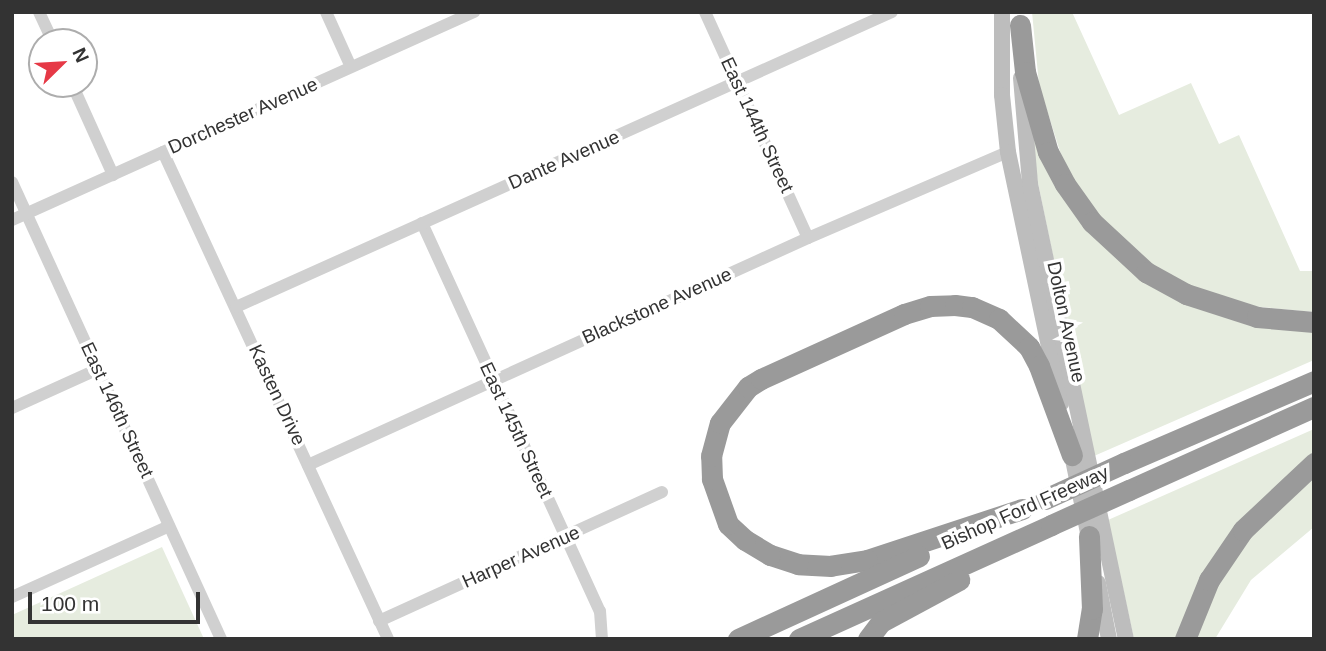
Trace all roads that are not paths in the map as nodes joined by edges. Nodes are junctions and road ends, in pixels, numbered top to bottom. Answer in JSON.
{"nodes":[{"id":1,"x":326,"y":12,"type":"edge"},
{"id":2,"x":474,"y":12,"type":"edge"},
{"id":3,"x":705,"y":12,"type":"edge"},
{"id":4,"x":892,"y":12,"type":"edge"},
{"id":5,"x":1002,"y":12,"type":"edge"},
{"id":6,"x":1020,"y":19,"type":"edge"},
{"id":7,"x":351,"y":67,"type":"junction"},
{"id":8,"x":737,"y":83,"type":"junction"},
{"id":9,"x":78,"y":98,"type":"edge"},
{"id":10,"x":163,"y":152,"type":"junction"},
{"id":11,"x":1009,"y":152,"type":"junction"},
{"id":12,"x":113,"y":175,"type":"junction"},
{"id":13,"x":12,"y":182,"type":"edge"},
{"id":14,"x":27,"y":214,"type":"junction"},
{"id":15,"x":12,"y":220,"type":"edge"},
{"id":16,"x":422,"y":223,"type":"junction"},
{"id":17,"x":808,"y":238,"type":"junction"},
{"id":18,"x":236,"y":307,"type":"junction"},
{"id":19,"x":1314,"y":322,"type":"edge"},
{"id":20,"x":98,"y":369,"type":"junction"},
{"id":21,"x":493,"y":380,"type":"junction"},
{"id":22,"x":1314,"y":381,"type":"edge"},
{"id":23,"x":1314,"y":407,"type":"edge"},
{"id":24,"x":12,"y":408,"type":"edge"},
{"id":25,"x":1072,"y":455,"type":"junction"},
{"id":26,"x":1314,"y":463,"type":"edge"},
{"id":27,"x":309,"y":465,"type":"junction"},
{"id":28,"x":662,"y":492,"type":"dead end"},
{"id":29,"x":1022,"y":509,"type":"junction"},
{"id":30,"x":169,"y":526,"type":"junction"},
{"id":31,"x":1042,"y":529,"type":"junction"},
{"id":32,"x":1089,"y":536,"type":"junction"},
{"id":33,"x":565,"y":538,"type":"junction"},
{"id":34,"x":12,"y":597,"type":"edge"},
{"id":35,"x":379,"y":621,"type":"junction"},
{"id":36,"x":602,"y":638,"type":"edge"},
{"id":37,"x":221,"y":639,"type":"edge"},
{"id":38,"x":388,"y":639,"type":"edge"},
{"id":39,"x":738,"y":639,"type":"edge"},
{"id":40,"x":799,"y":639,"type":"edge"},
{"id":41,"x":868,"y":639,"type":"edge"},
{"id":42,"x":1087,"y":639,"type":"edge"},
{"id":43,"x":1109,"y":639,"type":"edge"},
{"id":44,"x":1126,"y":639,"type":"edge"},
{"id":45,"x":1185,"y":639,"type":"edge"}],
"edges":[{"from":1,"to":7,"type":"street"},
{"from":2,"to":7,"type":"street","name":"Dorchester Avenue"},
{"from":3,"to":8,"type":"street","name":"East 144th Street"},
{"from":4,"to":8,"type":"street","name":"Dante Avenue"},
{"from":5,"to":11,"type":"street","name":"Dolton Avenue"},
{"from":6,"to":19,"type":"highway"},
{"from":6,"to":44,"type":"street","name":"Dolton Avenue"},
{"from":7,"to":10,"type":"street","name":"Dorchester Avenue"},
{"from":8,"to":16,"type":"street","name":"Dante Avenue"},
{"from":8,"to":17,"type":"street","name":"East 144th Street"},
{"from":9,"to":12,"type":"street"},
{"from":10,"to":12,"type":"street","name":"Dorchester Avenue"},
{"from":10,"to":18,"type":"street","name":"Kasten Drive"},
{"from":11,"to":17,"type":"street","name":"Blackstone Avenue"},
{"from":11,"to":25,"type":"street","name":"Dolton Avenue"},
{"from":12,"to":14,"type":"street","name":"Dorchester Avenue"},
{"from":13,"to":14,"type":"street","name":"East 146th Street"},
{"from":14,"to":15,"type":"street","name":"Dorchester Avenue"},
{"from":14,"to":20,"type":"street","name":"East 146th Street"},
{"from":16,"to":18,"type":"street","name":"Dante Avenue"},
{"from":16,"to":21,"type":"street","name":"East 145th Street"},
{"from":17,"to":21,"type":"street","name":"Blackstone Avenue"},
{"from":18,"to":27,"type":"street","name":"Kasten Drive"},
{"from":20,"to":24,"type":"street"},
{"from":20,"to":30,"type":"street","name":"East 146th Street"},
{"from":21,"to":27,"type":"street","name":"Blackstone Avenue"},
{"from":21,"to":33,"type":"street","name":"East 145th Street"},
{"from":22,"to":29,"type":"highway","name":"Bishop Ford Freeway","bridge":true},
{"from":23,"to":31,"type":"highway","name":"Bishop Ford Freeway","bridge":true},
{"from":25,"to":29,"type":"highway"},
{"from":25,"to":32,"type":"street","name":"Dolton Avenue"},
{"from":26,"to":45,"type":"highway"},
{"from":27,"to":35,"type":"street","name":"Kasten Drive"},
{"from":28,"to":33,"type":"street","name":"Harper Avenue"},
{"from":29,"to":39,"type":"highway","name":"Bishop Ford Freeway"},
{"from":30,"to":34,"type":"street"},
{"from":30,"to":37,"type":"street","name":"East 146th Street"},
{"from":31,"to":40,"type":"highway","name":"Bishop Ford Freeway"},
{"from":31,"to":41,"type":"highway"},
{"from":32,"to":42,"type":"highway"},
{"from":32,"to":43,"type":"street","name":"Dolton Avenue"},
{"from":33,"to":35,"type":"street","name":"Harper Avenue"},
{"from":33,"to":36,"type":"street","name":"East 145th Street"},
{"from":35,"to":38,"type":"street","name":"Kasten Drive"}]}
